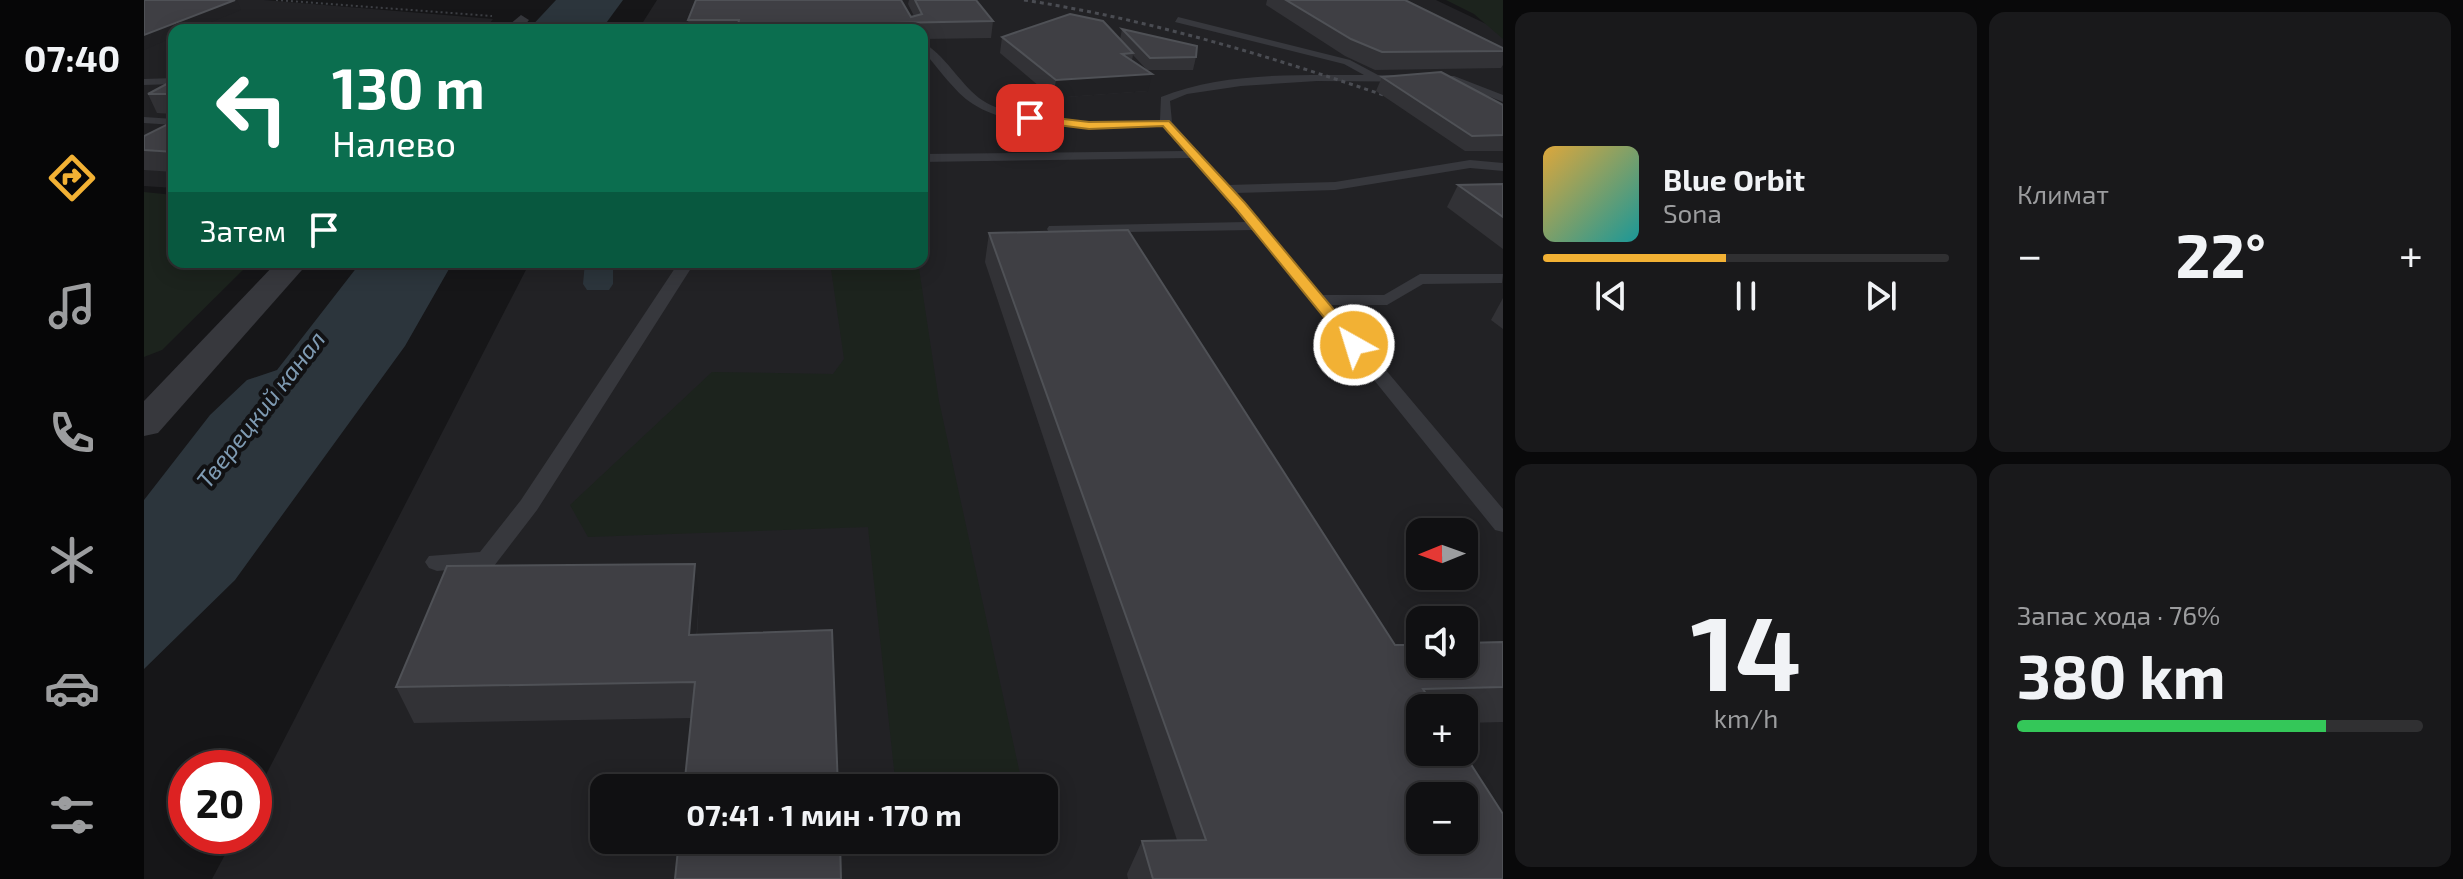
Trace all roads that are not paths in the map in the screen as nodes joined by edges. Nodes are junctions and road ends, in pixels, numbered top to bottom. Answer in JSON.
{"nodes":[{"id":1,"x":1178,"y":20,"type":"dead end"},
{"id":2,"x":928,"y":54,"type":"edge"},
{"id":3,"x":1377,"y":79,"type":"junction"},
{"id":4,"x":168,"y":81,"type":"edge"},
{"id":5,"x":144,"y":82,"type":"edge"},
{"id":6,"x":1155,"y":88,"type":"dead end"},
{"id":7,"x":1165,"y":99,"type":"junction"},
{"id":8,"x":1503,"y":99,"type":"edge"},
{"id":9,"x":144,"y":120,"type":"edge"},
{"id":10,"x":168,"y":122,"type":"edge"},
{"id":11,"x":1166,"y":123,"type":"junction"},
{"id":12,"x":1194,"y":154,"type":"junction"},
{"id":13,"x":928,"y":158,"type":"edge"},
{"id":14,"x":1503,"y":167,"type":"edge"},
{"id":15,"x":1225,"y":189,"type":"junction"},
{"id":16,"x":1256,"y":226,"type":"junction"},
{"id":17,"x":1064,"y":246,"type":"edge"},
{"id":18,"x":288,"y":268,"type":"edge"},
{"id":19,"x":683,"y":268,"type":"edge"},
{"id":20,"x":1502,"y":278,"type":"edge"},
{"id":21,"x":1317,"y":300,"type":"junction"},
{"id":22,"x":144,"y":424,"type":"edge"},
{"id":23,"x":1503,"y":524,"type":"edge"},
{"id":24,"x":437,"y":562,"type":"dead end"}],
"edges":[{"from":1,"to":3,"type":"lane"},
{"from":2,"to":11,"type":"lane"},
{"from":3,"to":7,"type":"lane"},
{"from":3,"to":8,"type":"lane"},
{"from":4,"to":5,"type":"lane"},
{"from":6,"to":7,"type":"lane"},
{"from":7,"to":11,"type":"lane"},
{"from":9,"to":10,"type":"lane"},
{"from":11,"to":12,"type":"lane"},
{"from":12,"to":13,"type":"lane"},
{"from":12,"to":15,"type":"lane"},
{"from":14,"to":15,"type":"lane"},
{"from":15,"to":16,"type":"lane"},
{"from":16,"to":17,"type":"lane"},
{"from":16,"to":21,"type":"lane"},
{"from":18,"to":22,"type":"street"},
{"from":19,"to":24,"type":"lane"},
{"from":20,"to":21,"type":"lane"},
{"from":21,"to":23,"type":"lane"}]}
